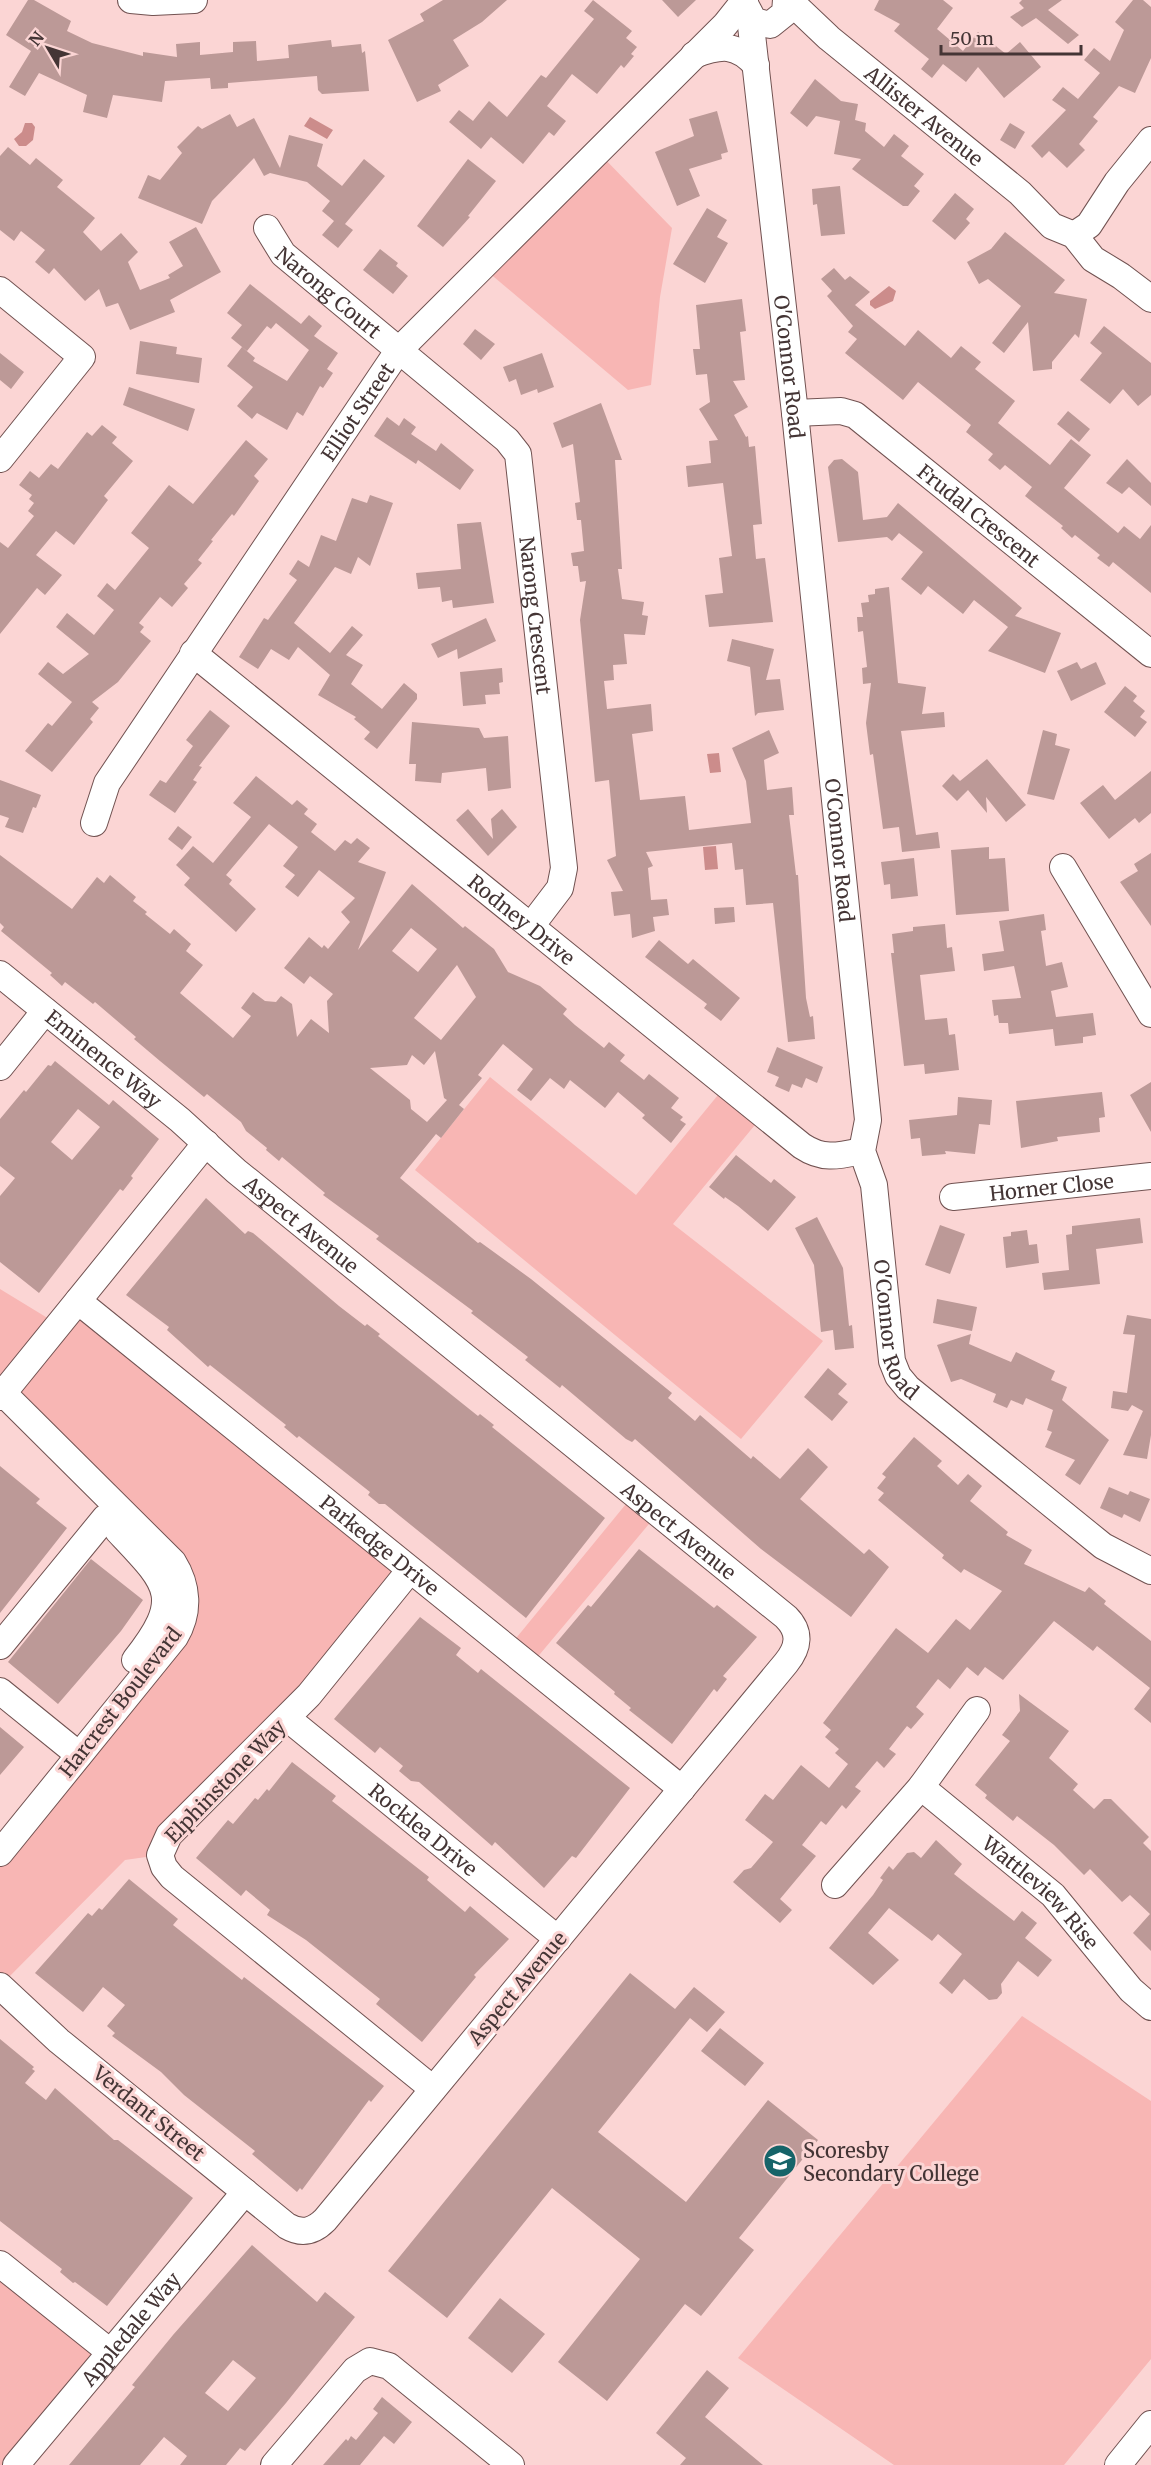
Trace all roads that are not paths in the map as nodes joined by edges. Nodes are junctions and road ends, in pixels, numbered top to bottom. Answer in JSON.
{"nodes":[{"id":1,"x":131,"y":0,"type":"edge"},
{"id":2,"x":194,"y":0,"type":"edge"},
{"id":3,"x":766,"y":9,"type":"edge"},
{"id":4,"x":694,"y":55,"type":"junction"},
{"id":5,"x":755,"y":61,"type":"junction"},
{"id":6,"x":1151,"y":140,"type":"edge"},
{"id":7,"x":267,"y":228,"type":"dead end"},
{"id":8,"x":1079,"y":229,"type":"junction"},
{"id":9,"x":0,"y":290,"type":"edge"},
{"id":10,"x":1151,"y":300,"type":"edge"},
{"id":11,"x":398,"y":351,"type":"junction"},
{"id":12,"x":795,"y":412,"type":"junction"},
{"id":13,"x":0,"y":459,"type":"edge"},
{"id":14,"x":194,"y":653,"type":"junction"},
{"id":15,"x":1151,"y":654,"type":"edge"},
{"id":16,"x":94,"y":823,"type":"dead end"},
{"id":17,"x":1063,"y":867,"type":"dead end"},
{"id":18,"x":531,"y":926,"type":"junction"},
{"id":19,"x":0,"y":974,"type":"edge"},
{"id":20,"x":45,"y":1011,"type":"junction"},
{"id":21,"x":1151,"y":1014,"type":"edge"},
{"id":22,"x":0,"y":1067,"type":"edge"},
{"id":23,"x":206,"y":1143,"type":"junction"},
{"id":24,"x":862,"y":1151,"type":"junction"},
{"id":25,"x":1151,"y":1176,"type":"edge"},
{"id":26,"x":953,"y":1197,"type":"dead end"},
{"id":27,"x":78,"y":1301,"type":"junction"},
{"id":28,"x":1,"y":1398,"type":"edge"},
{"id":29,"x":105,"y":1518,"type":"junction"},
{"id":30,"x":1103,"y":1546,"type":"junction"},
{"id":31,"x":410,"y":1570,"type":"junction"},
{"id":32,"x":1151,"y":1571,"type":"edge"},
{"id":33,"x":1151,"y":1584,"type":"edge"},
{"id":34,"x":0,"y":1646,"type":"edge"},
{"id":35,"x":0,"y":1691,"type":"edge"},
{"id":36,"x":977,"y":1710,"type":"dead end"},
{"id":37,"x":287,"y":1718,"type":"junction"},
{"id":38,"x":73,"y":1750,"type":"junction"},
{"id":39,"x":921,"y":1787,"type":"junction"},
{"id":40,"x":682,"y":1789,"type":"junction"},
{"id":41,"x":0,"y":1825,"type":"edge"},
{"id":42,"x":0,"y":1853,"type":"edge"},
{"id":43,"x":835,"y":1884,"type":"dead end"},
{"id":44,"x":558,"y":1939,"type":"junction"},
{"id":45,"x":0,"y":1986,"type":"edge"},
{"id":46,"x":1151,"y":2007,"type":"edge"},
{"id":47,"x":433,"y":2089,"type":"junction"},
{"id":48,"x":245,"y":2192,"type":"junction"},
{"id":49,"x":303,"y":2231,"type":"joint"},
{"id":50,"x":0,"y":2264,"type":"edge"},
{"id":51,"x":110,"y":2352,"type":"junction"},
{"id":52,"x":1151,"y":2424,"type":"edge"},
{"id":53,"x":16,"y":2465,"type":"edge"},
{"id":54,"x":274,"y":2465,"type":"edge"},
{"id":55,"x":511,"y":2465,"type":"edge"},
{"id":56,"x":1118,"y":2465,"type":"edge"}],
"edges":[{"from":1,"to":2,"type":"street"},
{"from":3,"to":4,"type":"street","name":"Elliot Street"},
{"from":3,"to":5,"type":"street"},
{"from":3,"to":8,"type":"street","name":"Allister Avenue"},
{"from":4,"to":5,"type":"street"},
{"from":4,"to":11,"type":"street","name":"Elliot Street"},
{"from":5,"to":12,"type":"street","name":"O'Connor Road"},
{"from":6,"to":8,"type":"street"},
{"from":7,"to":11,"type":"street","name":"Narong Court"},
{"from":8,"to":10,"type":"street","name":"Allister Avenue"},
{"from":9,"to":13,"type":"street"},
{"from":11,"to":14,"type":"street","name":"Elliot Street"},
{"from":11,"to":18,"type":"street","name":"Narong Crescent"},
{"from":12,"to":15,"type":"street","name":"Frudal Crescent"},
{"from":12,"to":24,"type":"street","name":"O'Connor Road"},
{"from":14,"to":16,"type":"street","name":"Elliot Street"},
{"from":14,"to":18,"type":"street","name":"Rodney Drive"},
{"from":17,"to":21,"type":"street"},
{"from":18,"to":24,"type":"street","name":"Rodney Drive"},
{"from":19,"to":20,"type":"street","name":"Eminence Way"},
{"from":20,"to":22,"type":"street"},
{"from":20,"to":23,"type":"street","name":"Eminence Way"},
{"from":23,"to":27,"type":"street"},
{"from":23,"to":40,"type":"street","name":"Aspect Avenue"},
{"from":24,"to":30,"type":"street","name":"O'Connor Road"},
{"from":25,"to":26,"type":"street","name":"Horner Close"},
{"from":27,"to":28,"type":"street"},
{"from":27,"to":31,"type":"street","name":"Parkedge Drive"},
{"from":28,"to":29,"type":"street","name":"Harcrest Boulevard"},
{"from":28,"to":38,"type":"street","name":"Harcrest Boulevard"},
{"from":29,"to":34,"type":"street"},
{"from":29,"to":38,"type":"street","name":"Harcrest Boulevard"},
{"from":30,"to":32,"type":"street","name":"O'Connor Road"},
{"from":30,"to":33,"type":"street","name":"O'Connor Road"},
{"from":31,"to":37,"type":"street","name":"Elphinstone Way"},
{"from":31,"to":40,"type":"street","name":"Parkedge Drive"},
{"from":35,"to":38,"type":"street"},
{"from":36,"to":39,"type":"street"},
{"from":37,"to":44,"type":"street","name":"Rocklea Drive"},
{"from":37,"to":47,"type":"street","name":"Elphinstone Way"},
{"from":38,"to":41,"type":"street","name":"Harcrest Boulevard"},
{"from":38,"to":42,"type":"street","name":"Harcrest Boulevard"},
{"from":39,"to":43,"type":"street"},
{"from":39,"to":46,"type":"street","name":"Wattleview Rise"},
{"from":40,"to":44,"type":"street","name":"Aspect Avenue"},
{"from":44,"to":47,"type":"street","name":"Aspect Avenue"},
{"from":45,"to":48,"type":"street","name":"Verdant Street"},
{"from":47,"to":49,"type":"street","name":"Aspect Avenue"},
{"from":48,"to":49,"type":"street","name":"Verdant Street"},
{"from":48,"to":51,"type":"street","name":"Appledale Way"},
{"from":50,"to":51,"type":"street"},
{"from":51,"to":53,"type":"street","name":"Appledale Way"},
{"from":52,"to":56,"type":"street"},
{"from":54,"to":55,"type":"street"}]}
